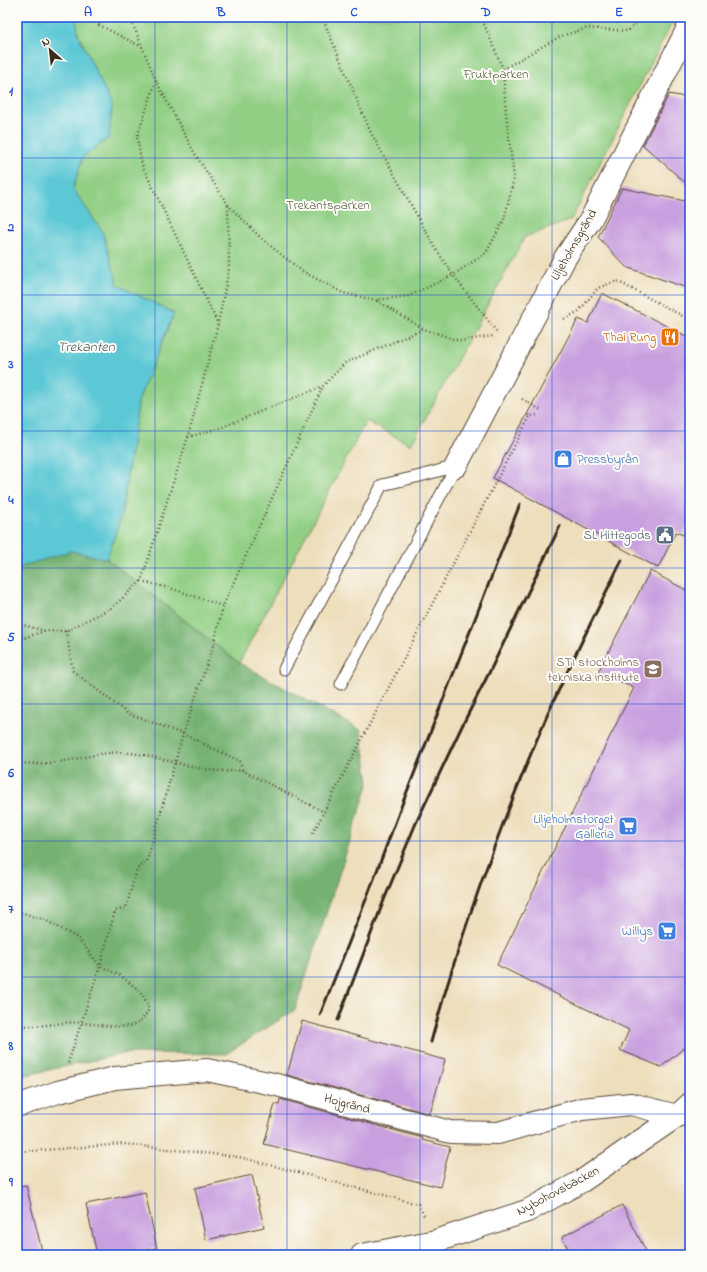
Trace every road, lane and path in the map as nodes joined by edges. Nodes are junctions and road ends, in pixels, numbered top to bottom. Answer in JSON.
{"nodes":[{"id":1,"x":97,"y":17,"type":"edge"},
{"id":2,"x":130,"y":17,"type":"edge"},
{"id":3,"x":322,"y":17,"type":"edge"},
{"id":4,"x":481,"y":17,"type":"edge"},
{"id":5,"x":643,"y":17,"type":"edge"},
{"id":6,"x":690,"y":24,"type":"edge"},
{"id":7,"x":142,"y":47,"type":"junction"},
{"id":8,"x":503,"y":69,"type":"junction"},
{"id":9,"x":156,"y":81,"type":"junction"},
{"id":10,"x":228,"y":205,"type":"junction"},
{"id":11,"x":453,"y":275,"type":"junction"},
{"id":12,"x":376,"y":300,"type":"junction"},
{"id":13,"x":690,"y":320,"type":"edge"},
{"id":14,"x":561,"y":321,"type":"dead end"},
{"id":15,"x":218,"y":324,"type":"junction"},
{"id":16,"x":424,"y":330,"type":"junction"},
{"id":17,"x":323,"y":386,"type":"junction"},
{"id":18,"x":538,"y":415,"type":"dead end"},
{"id":19,"x":188,"y":437,"type":"junction"},
{"id":20,"x":456,"y":466,"type":"junction"},
{"id":21,"x":141,"y":581,"type":"junction"},
{"id":22,"x":223,"y":606,"type":"junction"},
{"id":23,"x":17,"y":623,"type":"edge"},
{"id":24,"x":45,"y":631,"type":"junction"},
{"id":25,"x":66,"y":632,"type":"junction"},
{"id":26,"x":17,"y":640,"type":"edge"},
{"id":27,"x":284,"y":670,"type":"dead end"},
{"id":28,"x":341,"y":684,"type":"dead end"},
{"id":29,"x":183,"y":734,"type":"junction"},
{"id":30,"x":176,"y":762,"type":"junction"},
{"id":31,"x":17,"y":763,"type":"edge"},
{"id":32,"x":242,"y":770,"type":"junction"},
{"id":33,"x":324,"y":812,"type":"junction"},
{"id":34,"x":313,"y":833,"type":"dead end"},
{"id":35,"x":17,"y":911,"type":"edge"},
{"id":36,"x":100,"y":966,"type":"junction"},
{"id":37,"x":82,"y":1022,"type":"junction"},
{"id":38,"x":17,"y":1024,"type":"edge"},
{"id":39,"x":68,"y":1066,"type":"dead end"},
{"id":40,"x":17,"y":1106,"type":"edge"},
{"id":41,"x":684,"y":1110,"type":"edge"},
{"id":42,"x":17,"y":1152,"type":"edge"},
{"id":43,"x":436,"y":1241,"type":"junction"},
{"id":44,"x":362,"y":1255,"type":"edge"}],
"edges":[{"from":1,"to":7,"type":"path"},
{"from":2,"to":7,"type":"path"},
{"from":3,"to":11,"type":"path"},
{"from":4,"to":8,"type":"path"},
{"from":5,"to":8,"type":"path"},
{"from":6,"to":20,"type":"street","name":"Liljeholmsgränd"},
{"from":7,"to":9,"type":"path"},
{"from":8,"to":11,"type":"path"},
{"from":9,"to":10,"type":"path"},
{"from":9,"to":15,"type":"path"},
{"from":10,"to":12,"type":"path"},
{"from":10,"to":15,"type":"path"},
{"from":11,"to":12,"type":"path"},
{"from":11,"to":16,"type":"path"},
{"from":12,"to":16,"type":"path"},
{"from":13,"to":14,"type":"path"},
{"from":15,"to":19,"type":"path"},
{"from":16,"to":17,"type":"path"},
{"from":17,"to":19,"type":"path"},
{"from":17,"to":22,"type":"path"},
{"from":18,"to":33,"type":"path"},
{"from":19,"to":21,"type":"path"},
{"from":20,"to":27,"type":"lane"},
{"from":20,"to":28,"type":"lane"},
{"from":21,"to":22,"type":"path"},
{"from":21,"to":25,"type":"path"},
{"from":22,"to":29,"type":"path"},
{"from":23,"to":24,"type":"path"},
{"from":24,"to":25,"type":"path"},
{"from":24,"to":26,"type":"path"},
{"from":25,"to":29,"type":"path"},
{"from":29,"to":30,"type":"path"},
{"from":29,"to":32,"type":"path"},
{"from":30,"to":31,"type":"path"},
{"from":30,"to":32,"type":"path"},
{"from":30,"to":36,"type":"path"},
{"from":32,"to":33,"type":"path"},
{"from":33,"to":34,"type":"path"},
{"from":35,"to":36,"type":"path"},
{"from":36,"to":37,"type":"path"},
{"from":36,"to":37,"type":"path"},
{"from":37,"to":38,"type":"path"},
{"from":37,"to":39,"type":"path"},
{"from":40,"to":41,"type":"street","name":"Hojgränd"},
{"from":41,"to":43,"type":"street","name":"Nybohovsbacken"},
{"from":42,"to":43,"type":"path"},
{"from":43,"to":44,"type":"street","name":"Nybohovsbacken"}]}
